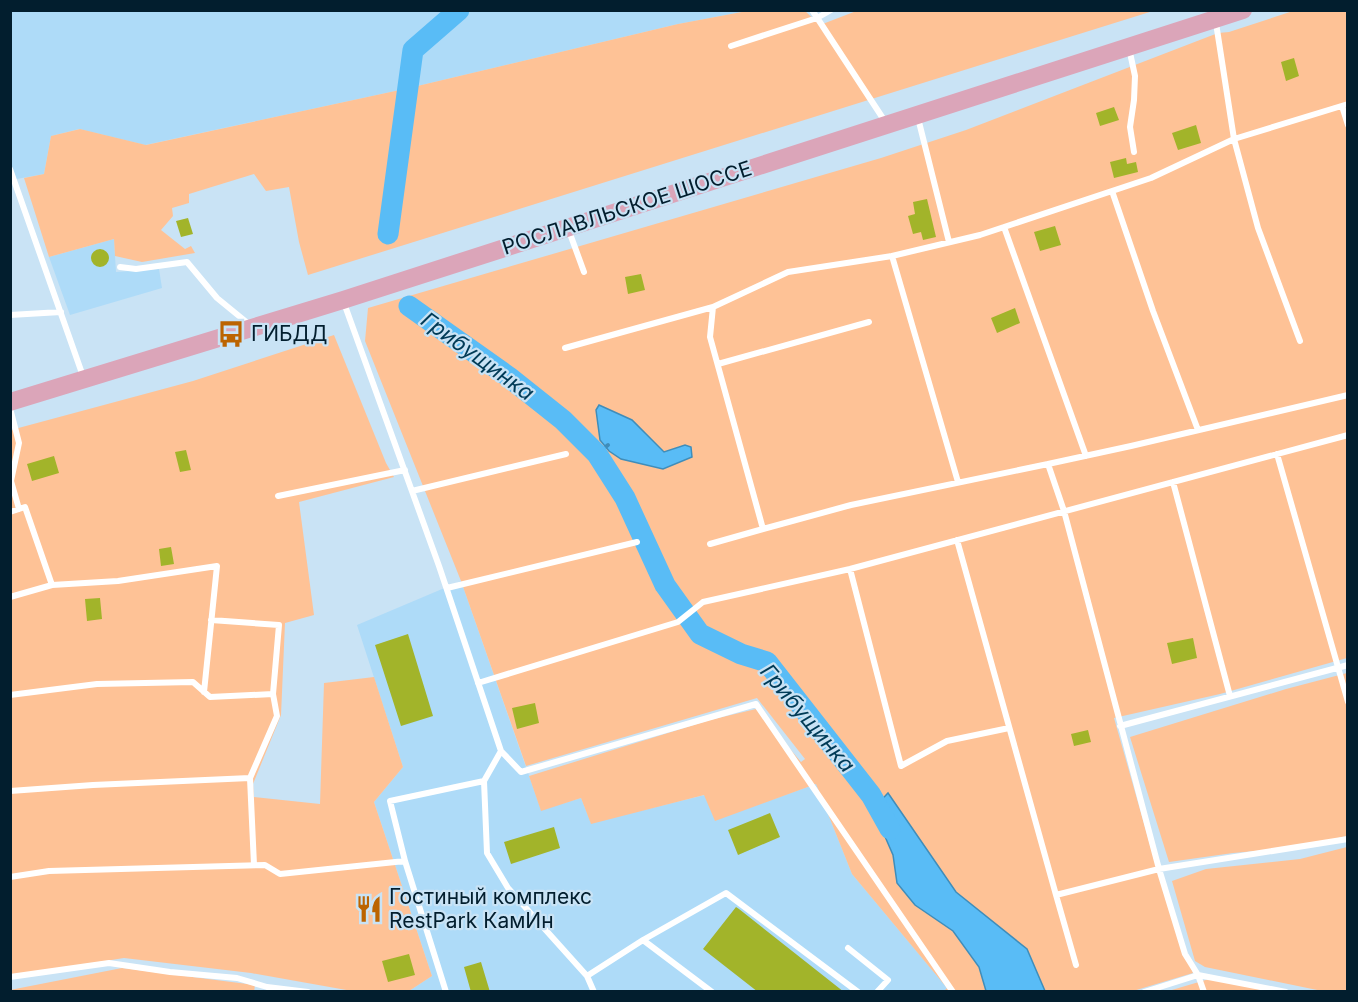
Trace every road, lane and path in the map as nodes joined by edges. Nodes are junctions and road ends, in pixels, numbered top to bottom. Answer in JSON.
{"nodes":[{"id":1,"x":812,"y":10,"type":"edge"},
{"id":2,"x":831,"y":10,"type":"edge"},
{"id":3,"x":1243,"y":10,"type":"edge"},
{"id":4,"x":817,"y":18,"type":"junction"},
{"id":5,"x":1215,"y":19,"type":"junction"},
{"id":6,"x":731,"y":46,"type":"dead end"},
{"id":7,"x":1129,"y":47,"type":"junction"},
{"id":8,"x":1345,"y":105,"type":"edge"},
{"id":9,"x":917,"y":115,"type":"junction"},
{"id":10,"x":888,"y":125,"type":"junction"},
{"id":11,"x":1347,"y":125,"type":"edge"},
{"id":12,"x":1234,"y":139,"type":"junction"},
{"id":13,"x":1134,"y":152,"type":"dead end"},
{"id":14,"x":10,"y":169,"type":"edge"},
{"id":15,"x":1112,"y":191,"type":"junction"},
{"id":16,"x":1004,"y":227,"type":"junction"},
{"id":17,"x":567,"y":228,"type":"junction"},
{"id":18,"x":949,"y":242,"type":"junction"},
{"id":19,"x":892,"y":256,"type":"junction"},
{"id":20,"x":120,"y":267,"type":"dead end"},
{"id":21,"x":584,"y":272,"type":"dead end"},
{"id":22,"x":343,"y":300,"type":"junction"},
{"id":23,"x":713,"y":307,"type":"junction"},
{"id":24,"x":61,"y":312,"type":"junction"},
{"id":25,"x":10,"y":315,"type":"edge"},
{"id":26,"x":869,"y":322,"type":"dead end"},
{"id":27,"x":253,"y":327,"type":"junction"},
{"id":28,"x":1300,"y":341,"type":"dead end"},
{"id":29,"x":565,"y":348,"type":"dead end"},
{"id":30,"x":718,"y":364,"type":"junction"},
{"id":31,"x":85,"y":379,"type":"junction"},
{"id":32,"x":1347,"y":395,"type":"edge"},
{"id":33,"x":10,"y":402,"type":"edge"},
{"id":34,"x":10,"y":408,"type":"edge"},
{"id":35,"x":1198,"y":430,"type":"junction"},
{"id":36,"x":1347,"y":435,"type":"edge"},
{"id":37,"x":566,"y":454,"type":"dead end"},
{"id":38,"x":1277,"y":454,"type":"junction"},
{"id":39,"x":1086,"y":456,"type":"junction"},
{"id":40,"x":1048,"y":464,"type":"junction"},
{"id":41,"x":405,"y":470,"type":"junction"},
{"id":42,"x":958,"y":482,"type":"junction"},
{"id":43,"x":1173,"y":482,"type":"junction"},
{"id":44,"x":412,"y":491,"type":"junction"},
{"id":45,"x":278,"y":496,"type":"dead end"},
{"id":46,"x":18,"y":509,"type":"junction"},
{"id":47,"x":1064,"y":511,"type":"junction"},
{"id":48,"x":10,"y":512,"type":"edge"},
{"id":49,"x":763,"y":529,"type":"junction"},
{"id":50,"x":957,"y":540,"type":"junction"},
{"id":51,"x":636,"y":542,"type":"dead end"},
{"id":52,"x":710,"y":544,"type":"dead end"},
{"id":53,"x":850,"y":568,"type":"junction"},
{"id":54,"x":52,"y":585,"type":"junction"},
{"id":55,"x":447,"y":588,"type":"junction"},
{"id":56,"x":10,"y":597,"type":"edge"},
{"id":57,"x":211,"y":620,"type":"junction"},
{"id":58,"x":1347,"y":665,"type":"edge"},
{"id":59,"x":1339,"y":667,"type":"junction"},
{"id":60,"x":478,"y":683,"type":"junction"},
{"id":61,"x":204,"y":692,"type":"junction"},
{"id":62,"x":10,"y":694,"type":"edge"},
{"id":63,"x":273,"y":694,"type":"junction"},
{"id":64,"x":1230,"y":696,"type":"junction"},
{"id":65,"x":1347,"y":702,"type":"edge"},
{"id":66,"x":1120,"y":726,"type":"junction"},
{"id":67,"x":1010,"y":728,"type":"junction"},
{"id":68,"x":501,"y":751,"type":"junction"},
{"id":69,"x":250,"y":778,"type":"junction"},
{"id":70,"x":484,"y":781,"type":"junction"},
{"id":71,"x":10,"y":791,"type":"edge"},
{"id":72,"x":1347,"y":839,"type":"edge"},
{"id":73,"x":405,"y":861,"type":"junction"},
{"id":74,"x":254,"y":865,"type":"junction"},
{"id":75,"x":1159,"y":869,"type":"junction"},
{"id":76,"x":10,"y":877,"type":"edge"},
{"id":77,"x":1056,"y":895,"type":"junction"},
{"id":78,"x":643,"y":940,"type":"junction"},
{"id":79,"x":848,"y":948,"type":"dead end"},
{"id":80,"x":1076,"y":965,"type":"dead end"},
{"id":81,"x":1198,"y":975,"type":"junction"},
{"id":82,"x":587,"y":976,"type":"junction"},
{"id":83,"x":10,"y":977,"type":"edge"},
{"id":84,"x":260,"y":988,"type":"edge"},
{"id":85,"x":308,"y":992,"type":"edge"},
{"id":86,"x":446,"y":992,"type":"edge"},
{"id":87,"x":594,"y":992,"type":"edge"},
{"id":88,"x":712,"y":992,"type":"edge"},
{"id":89,"x":858,"y":992,"type":"edge"},
{"id":90,"x":877,"y":992,"type":"edge"},
{"id":91,"x":953,"y":992,"type":"edge"},
{"id":92,"x":1144,"y":992,"type":"edge"},
{"id":93,"x":1204,"y":992,"type":"edge"},
{"id":94,"x":1286,"y":992,"type":"edge"}],
"edges":[{"from":1,"to":4,"type":"lane"},
{"from":2,"to":4,"type":"lane"},
{"from":3,"to":5,"type":"main road","name":"РОСЛАВЛЬСКОЕ ШОССЕ"},
{"from":4,"to":6,"type":"lane"},
{"from":4,"to":10,"type":"lane"},
{"from":5,"to":7,"type":"main road","name":"РОСЛАВЛЬСКОЕ ШОССЕ"},
{"from":5,"to":12,"type":"lane"},
{"from":7,"to":9,"type":"main road","name":"РОСЛАВЛЬСКОЕ ШОССЕ"},
{"from":7,"to":13,"type":"lane"},
{"from":8,"to":11,"type":"lane"},
{"from":8,"to":12,"type":"lane"},
{"from":9,"to":10,"type":"main road","name":"РОСЛАВЛЬСКОЕ ШОССЕ"},
{"from":9,"to":18,"type":"lane"},
{"from":10,"to":17,"type":"main road","name":"РОСЛАВЛЬСКОЕ ШОССЕ"},
{"from":12,"to":15,"type":"lane"},
{"from":12,"to":28,"type":"lane"},
{"from":14,"to":24,"type":"lane"},
{"from":15,"to":16,"type":"lane"},
{"from":15,"to":35,"type":"lane"},
{"from":16,"to":18,"type":"lane"},
{"from":16,"to":39,"type":"lane"},
{"from":17,"to":21,"type":"lane"},
{"from":17,"to":22,"type":"main road","name":"РОСЛАВЛЬСКОЕ ШОССЕ"},
{"from":18,"to":19,"type":"lane"},
{"from":19,"to":23,"type":"lane"},
{"from":19,"to":42,"type":"lane"},
{"from":20,"to":27,"type":"lane"},
{"from":22,"to":27,"type":"main road","name":"РОСЛАВЛЬСКОЕ ШОССЕ"},
{"from":22,"to":41,"type":"lane"},
{"from":23,"to":29,"type":"lane"},
{"from":23,"to":30,"type":"lane"},
{"from":24,"to":25,"type":"lane"},
{"from":24,"to":31,"type":"lane"},
{"from":26,"to":30,"type":"lane"},
{"from":27,"to":31,"type":"main road","name":"РОСЛАВЛЬСКОЕ ШОССЕ"},
{"from":30,"to":49,"type":"lane"},
{"from":31,"to":33,"type":"main road","name":"РОСЛАВЛЬСКОЕ ШОССЕ"},
{"from":32,"to":35,"type":"lane"},
{"from":34,"to":46,"type":"lane"},
{"from":35,"to":39,"type":"lane"},
{"from":36,"to":38,"type":"lane"},
{"from":37,"to":44,"type":"lane"},
{"from":38,"to":43,"type":"lane"},
{"from":38,"to":59,"type":"lane"},
{"from":39,"to":40,"type":"lane"},
{"from":40,"to":42,"type":"lane"},
{"from":40,"to":47,"type":"lane"},
{"from":41,"to":44,"type":"lane"},
{"from":41,"to":45,"type":"lane"},
{"from":42,"to":49,"type":"lane"},
{"from":43,"to":47,"type":"lane"},
{"from":43,"to":64,"type":"lane"},
{"from":44,"to":55,"type":"lane"},
{"from":46,"to":48,"type":"lane"},
{"from":46,"to":54,"type":"lane"},
{"from":47,"to":50,"type":"lane"},
{"from":47,"to":66,"type":"lane"},
{"from":49,"to":52,"type":"lane"},
{"from":50,"to":53,"type":"lane"},
{"from":50,"to":67,"type":"lane"},
{"from":51,"to":55,"type":"lane"},
{"from":53,"to":60,"type":"lane"},
{"from":53,"to":67,"type":"lane"},
{"from":54,"to":56,"type":"lane"},
{"from":54,"to":57,"type":"lane"},
{"from":55,"to":60,"type":"lane"},
{"from":57,"to":61,"type":"lane"},
{"from":57,"to":63,"type":"lane"},
{"from":58,"to":59,"type":"lane"},
{"from":59,"to":64,"type":"lane"},
{"from":59,"to":65,"type":"lane"},
{"from":60,"to":68,"type":"lane"},
{"from":61,"to":62,"type":"lane"},
{"from":61,"to":63,"type":"lane"},
{"from":63,"to":69,"type":"lane"},
{"from":64,"to":66,"type":"lane"},
{"from":66,"to":75,"type":"lane"},
{"from":67,"to":77,"type":"lane"},
{"from":68,"to":70,"type":"lane"},
{"from":68,"to":91,"type":"lane"},
{"from":69,"to":71,"type":"lane"},
{"from":69,"to":74,"type":"lane"},
{"from":70,"to":73,"type":"lane"},
{"from":70,"to":82,"type":"lane"},
{"from":72,"to":75,"type":"lane"},
{"from":73,"to":74,"type":"lane"},
{"from":73,"to":86,"type":"lane"},
{"from":74,"to":76,"type":"lane"},
{"from":75,"to":77,"type":"lane"},
{"from":75,"to":81,"type":"lane"},
{"from":77,"to":80,"type":"lane"},
{"from":78,"to":82,"type":"lane"},
{"from":78,"to":88,"type":"lane"},
{"from":78,"to":89,"type":"lane"},
{"from":79,"to":90,"type":"lane"},
{"from":81,"to":92,"type":"lane"},
{"from":81,"to":93,"type":"lane"},
{"from":81,"to":94,"type":"lane"},
{"from":82,"to":87,"type":"lane"},
{"from":83,"to":84,"type":"lane"},
{"from":84,"to":85,"type":"lane"}]}
